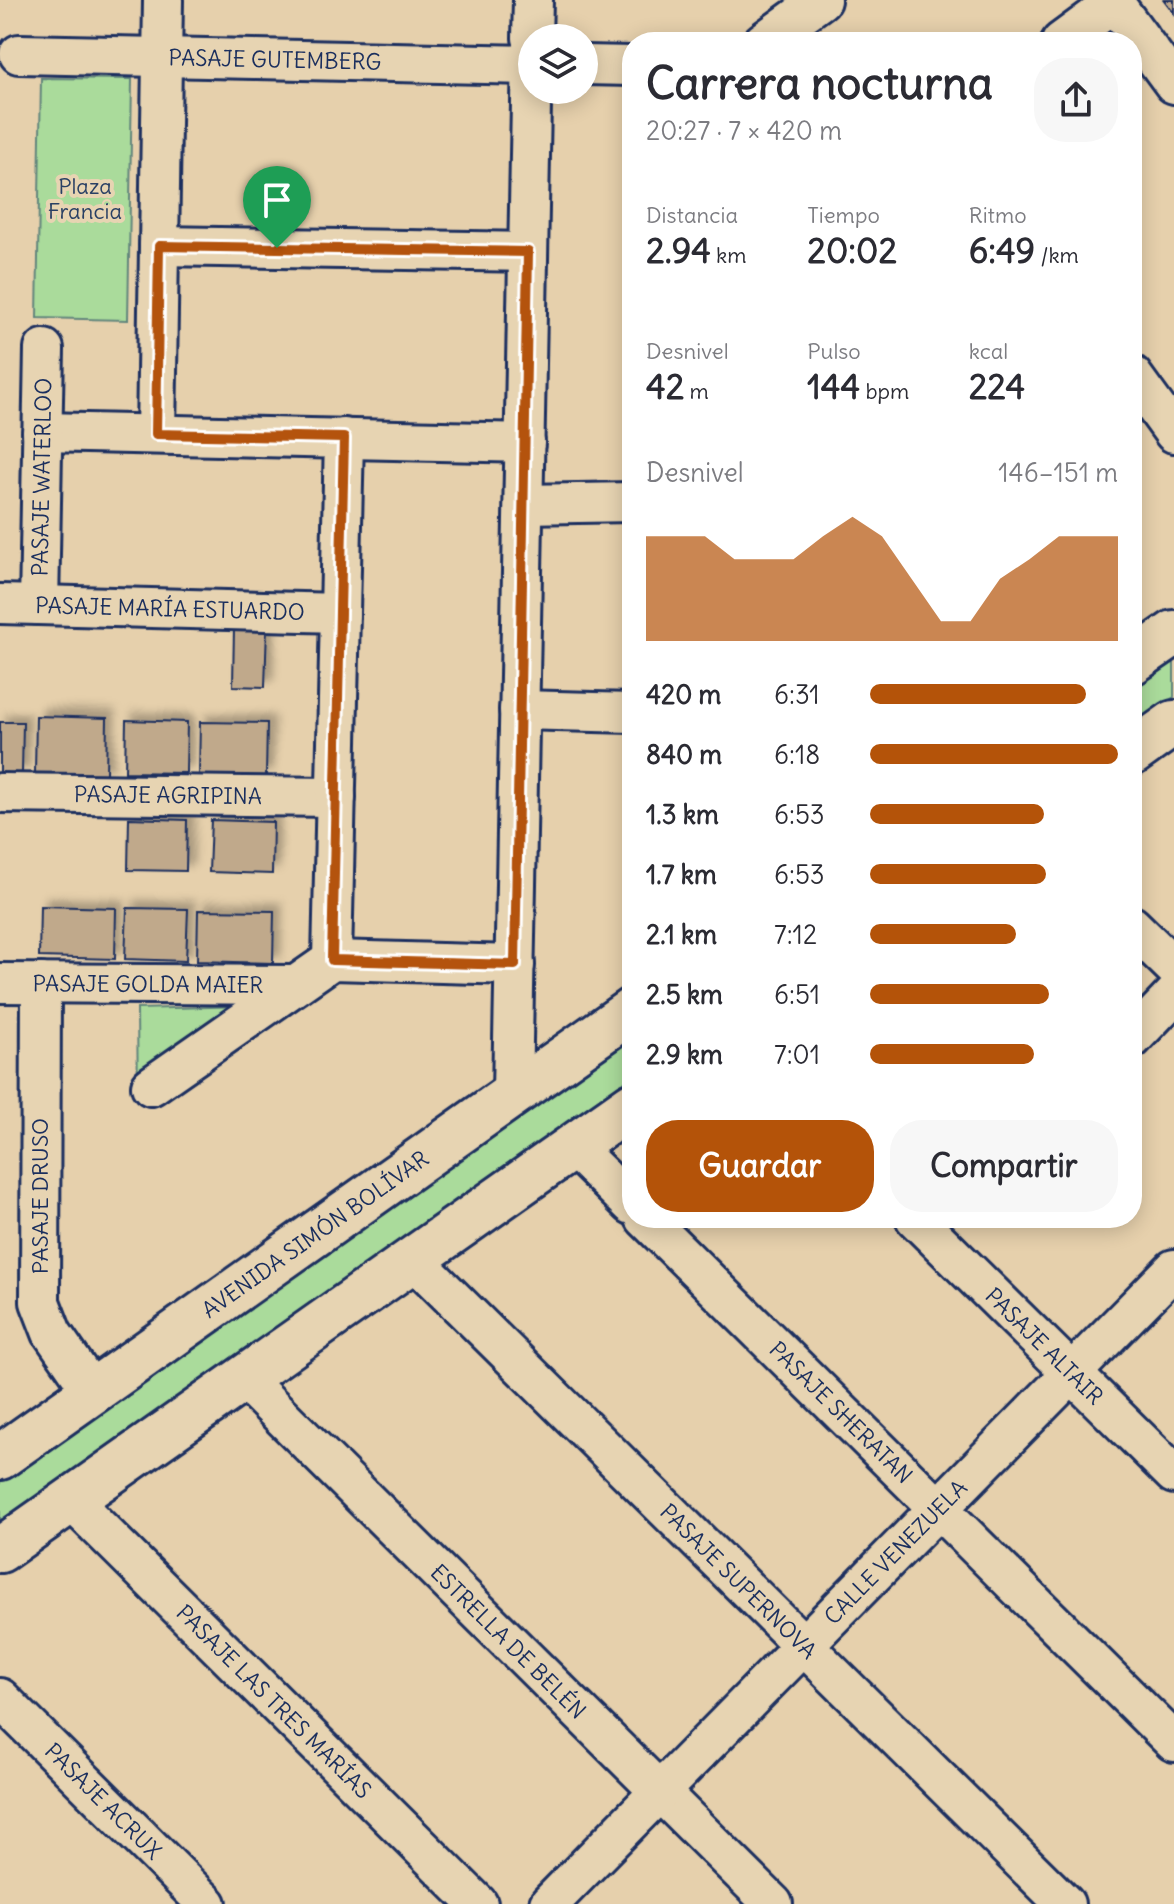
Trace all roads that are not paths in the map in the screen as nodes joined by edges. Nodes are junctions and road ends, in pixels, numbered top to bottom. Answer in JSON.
{"nodes":[{"id":1,"x":163,"y":0,"type":"edge"},
{"id":2,"x":533,"y":0,"type":"edge"},
{"id":3,"x":821,"y":0,"type":"edge"},
{"id":4,"x":1113,"y":2,"type":"edge"},
{"id":5,"x":532,"y":24,"type":"edge"},
{"id":6,"x":777,"y":32,"type":"edge"},
{"id":7,"x":1074,"y":32,"type":"edge"},
{"id":8,"x":1135,"y":32,"type":"edge"},
{"id":9,"x":1142,"y":41,"type":"edge"},
{"id":10,"x":19,"y":54,"type":"dead end"},
{"id":11,"x":162,"y":56,"type":"junction"},
{"id":12,"x":518,"y":65,"type":"edge"},
{"id":13,"x":598,"y":65,"type":"edge"},
{"id":14,"x":622,"y":66,"type":"edge"},
{"id":15,"x":1174,"y":84,"type":"edge"},
{"id":16,"x":531,"y":104,"type":"edge"},
{"id":17,"x":159,"y":246,"type":"junction"},
{"id":18,"x":528,"y":252,"type":"junction"},
{"id":19,"x":44,"y":349,"type":"dead end"},
{"id":20,"x":1142,"y":389,"type":"edge"},
{"id":21,"x":42,"y":432,"type":"junction"},
{"id":22,"x":1174,"y":433,"type":"edge"},
{"id":23,"x":156,"y":434,"type":"junction"},
{"id":24,"x":344,"y":438,"type":"junction"},
{"id":25,"x":525,"y":443,"type":"junction"},
{"id":26,"x":622,"y":502,"type":"edge"},
{"id":27,"x":524,"y":504,"type":"junction"},
{"id":28,"x":0,"y":604,"type":"edge"},
{"id":29,"x":39,"y":605,"type":"junction"},
{"id":30,"x":340,"y":613,"type":"junction"},
{"id":31,"x":1174,"y":633,"type":"edge"},
{"id":32,"x":1142,"y":655,"type":"edge"},
{"id":33,"x":519,"y":710,"type":"junction"},
{"id":34,"x":622,"y":713,"type":"edge"},
{"id":35,"x":1174,"y":723,"type":"edge"},
{"id":36,"x":1142,"y":746,"type":"edge"},
{"id":37,"x":0,"y":793,"type":"edge"},
{"id":38,"x":336,"y":797,"type":"junction"},
{"id":39,"x":1142,"y":936,"type":"edge"},
{"id":40,"x":332,"y":960,"type":"junction"},
{"id":41,"x":515,"y":965,"type":"junction"},
{"id":42,"x":1174,"y":967,"type":"edge"},
{"id":43,"x":0,"y":983,"type":"edge"},
{"id":44,"x":41,"y":983,"type":"junction"},
{"id":45,"x":295,"y":985,"type":"junction"},
{"id":46,"x":1174,"y":995,"type":"edge"},
{"id":47,"x":622,"y":1017,"type":"edge"},
{"id":48,"x":1142,"y":1029,"type":"edge"},
{"id":49,"x":151,"y":1086,"type":"dead end"},
{"id":50,"x":512,"y":1093,"type":"junction"},
{"id":51,"x":622,"y":1112,"type":"edge"},
{"id":52,"x":573,"y":1147,"type":"junction"},
{"id":53,"x":622,"y":1195,"type":"edge"},
{"id":54,"x":655,"y":1228,"type":"edge"},
{"id":55,"x":925,"y":1228,"type":"edge"},
{"id":56,"x":413,"y":1259,"type":"junction"},
{"id":57,"x":1174,"y":1269,"type":"edge"},
{"id":58,"x":1071,"y":1373,"type":"junction"},
{"id":59,"x":243,"y":1378,"type":"junction"},
{"id":60,"x":93,"y":1392,"type":"junction"},
{"id":61,"x":0,"y":1457,"type":"edge"},
{"id":62,"x":1174,"y":1474,"type":"edge"},
{"id":63,"x":71,"y":1500,"type":"junction"},
{"id":64,"x":938,"y":1509,"type":"junction"},
{"id":65,"x":0,"y":1550,"type":"edge"},
{"id":66,"x":803,"y":1646,"type":"junction"},
{"id":67,"x":0,"y":1698,"type":"edge"},
{"id":68,"x":1174,"y":1742,"type":"edge"},
{"id":69,"x":660,"y":1792,"type":"junction"},
{"id":70,"x":207,"y":1904,"type":"edge"},
{"id":71,"x":478,"y":1904,"type":"edge"},
{"id":72,"x":549,"y":1904,"type":"edge"},
{"id":73,"x":773,"y":1904,"type":"edge"},
{"id":74,"x":1065,"y":1904,"type":"edge"}],
"edges":[{"from":1,"to":11,"type":"street"},
{"from":2,"to":5,"type":"street"},
{"from":3,"to":6,"type":"street"},
{"from":4,"to":7,"type":"street"},
{"from":4,"to":8,"type":"street"},
{"from":9,"to":15,"type":"street"},
{"from":10,"to":11,"type":"street","name":"PASAJE GUTEMBERG"},
{"from":11,"to":12,"type":"street","name":"PASAJE GUTEMBERG"},
{"from":11,"to":17,"type":"street"},
{"from":13,"to":14,"type":"street"},
{"from":16,"to":18,"type":"street"},
{"from":17,"to":18,"type":"street"},
{"from":17,"to":23,"type":"street"},
{"from":18,"to":25,"type":"street"},
{"from":19,"to":21,"type":"street","name":"PASAJE WATERLOO"},
{"from":20,"to":22,"type":"street"},
{"from":21,"to":23,"type":"street"},
{"from":21,"to":29,"type":"street","name":"PASAJE WATERLOO"},
{"from":23,"to":24,"type":"street"},
{"from":24,"to":25,"type":"street"},
{"from":24,"to":30,"type":"street"},
{"from":25,"to":27,"type":"street"},
{"from":26,"to":27,"type":"street"},
{"from":27,"to":33,"type":"street"},
{"from":28,"to":29,"type":"street","name":"PASAJE MARÍA ESTUARDO"},
{"from":29,"to":30,"type":"street","name":"PASAJE MARÍA ESTUARDO"},
{"from":30,"to":38,"type":"street"},
{"from":31,"to":32,"type":"main road"},
{"from":33,"to":34,"type":"street"},
{"from":33,"to":41,"type":"street"},
{"from":35,"to":36,"type":"main road"},
{"from":37,"to":38,"type":"street","name":"PASAJE AGRIPINA"},
{"from":38,"to":40,"type":"street"},
{"from":39,"to":42,"type":"street"},
{"from":40,"to":41,"type":"street"},
{"from":40,"to":45,"type":"street","name":"PASAJE GOLDA MAIER"},
{"from":41,"to":50,"type":"street"},
{"from":43,"to":44,"type":"street","name":"PASAJE GOLDA MAIER"},
{"from":44,"to":45,"type":"street","name":"PASAJE GOLDA MAIER"},
{"from":44,"to":60,"type":"street","name":"PASAJE DRUSO"},
{"from":45,"to":49,"type":"street","name":"PASAJE GOLDA MAIER"},
{"from":46,"to":48,"type":"street"},
{"from":47,"to":50,"type":"main road","name":"AVENIDA SIMÓN BOLÍVAR"},
{"from":50,"to":60,"type":"main road","name":"AVENIDA SIMÓN BOLÍVAR"},
{"from":51,"to":52,"type":"main road"},
{"from":52,"to":53,"type":"street"},
{"from":52,"to":56,"type":"main road"},
{"from":54,"to":64,"type":"street","name":"PASAJE SHERATAN"},
{"from":55,"to":58,"type":"street","name":"PASAJE ALTAIR"},
{"from":56,"to":59,"type":"main road"},
{"from":56,"to":66,"type":"street","name":"PASAJE SUPERNOVA"},
{"from":57,"to":58,"type":"street","name":"CALLE VENEZUELA"},
{"from":58,"to":62,"type":"street","name":"PASAJE ALTAIR"},
{"from":58,"to":64,"type":"street","name":"CALLE VENEZUELA"},
{"from":59,"to":63,"type":"main road"},
{"from":59,"to":69,"type":"street","name":"ESTRELLA DE BELÉN"},
{"from":60,"to":61,"type":"main road","name":"AVENIDA SIMÓN BOLÍVAR"},
{"from":63,"to":65,"type":"main road"},
{"from":63,"to":71,"type":"street","name":"PASAJE LAS TRES MARÍAS"},
{"from":64,"to":66,"type":"street","name":"CALLE VENEZUELA"},
{"from":64,"to":68,"type":"street","name":"PASAJE SHERATAN"},
{"from":66,"to":69,"type":"street","name":"CALLE VENEZUELA"},
{"from":66,"to":74,"type":"street","name":"PASAJE SUPERNOVA"},
{"from":67,"to":70,"type":"street","name":"PASAJE ACRUX"},
{"from":69,"to":72,"type":"street","name":"CALLE VENEZUELA"},
{"from":69,"to":73,"type":"street","name":"ESTRELLA DE BELÉN"}]}
